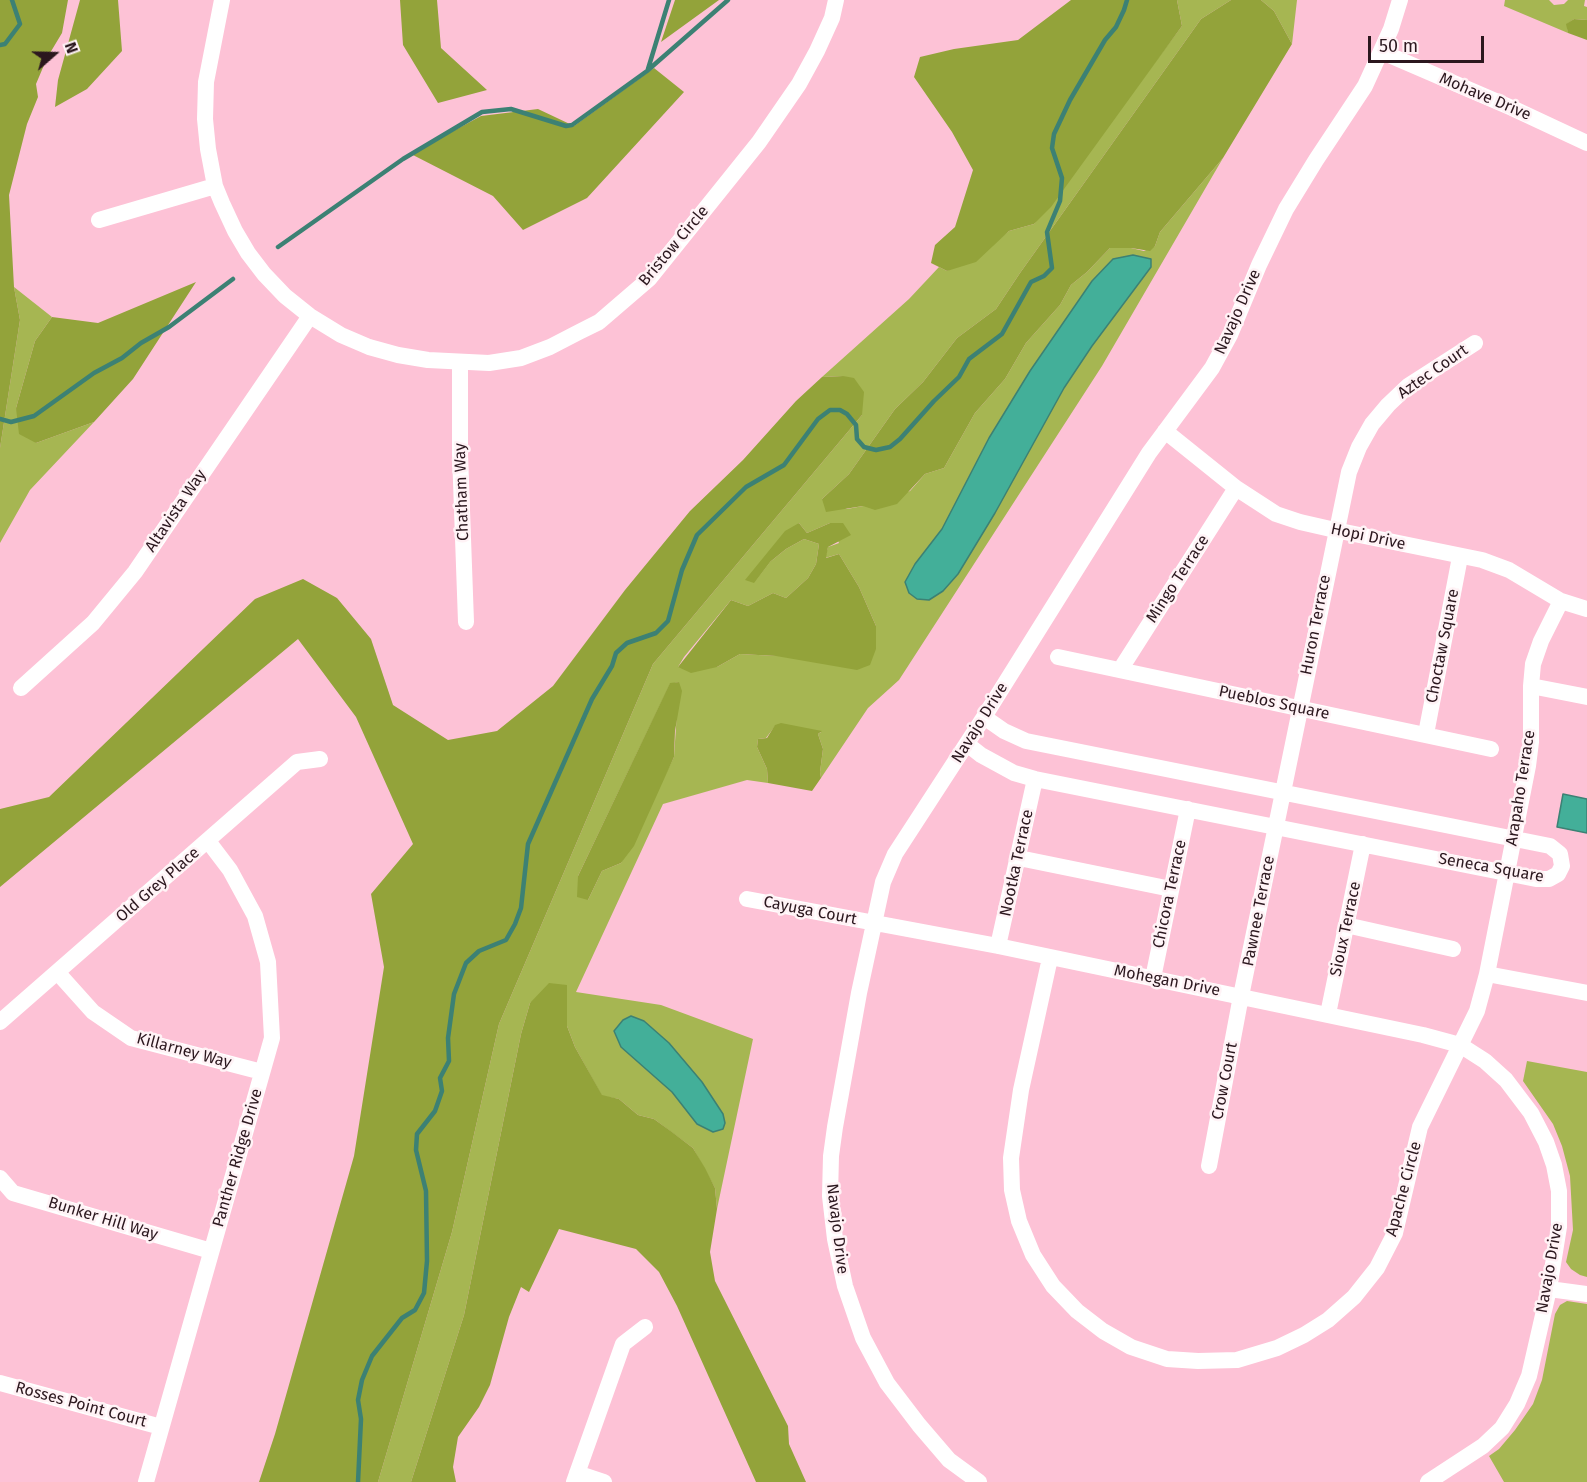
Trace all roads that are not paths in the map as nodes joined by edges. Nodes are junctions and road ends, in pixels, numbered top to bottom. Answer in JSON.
{"nodes":[{"id":1,"x":222,"y":0,"type":"edge"},
{"id":2,"x":836,"y":0,"type":"edge"},
{"id":3,"x":1400,"y":0,"type":"edge"},
{"id":4,"x":1382,"y":52,"type":"junction"},
{"id":5,"x":1587,"y":143,"type":"edge"},
{"id":6,"x":216,"y":186,"type":"junction"},
{"id":7,"x":99,"y":220,"type":"dead end"},
{"id":8,"x":310,"y":316,"type":"junction"},
{"id":9,"x":1475,"y":343,"type":"dead end"},
{"id":10,"x":460,"y":362,"type":"junction"},
{"id":11,"x":1165,"y":431,"type":"junction"},
{"id":12,"x":1236,"y":488,"type":"junction"},
{"id":13,"x":1335,"y":530,"type":"junction"},
{"id":14,"x":1460,"y":557,"type":"junction"},
{"id":15,"x":1561,"y":601,"type":"junction"},
{"id":16,"x":1587,"y":609,"type":"edge"},
{"id":17,"x":466,"y":622,"type":"dead end"},
{"id":18,"x":1058,"y":657,"type":"dead end"},
{"id":19,"x":1120,"y":670,"type":"junction"},
{"id":20,"x":1531,"y":686,"type":"junction"},
{"id":21,"x":21,"y":688,"type":"dead end"},
{"id":22,"x":1587,"y":698,"type":"edge"},
{"id":23,"x":1300,"y":710,"type":"junction"},
{"id":24,"x":984,"y":717,"type":"junction"},
{"id":25,"x":1426,"y":734,"type":"junction"},
{"id":26,"x":967,"y":744,"type":"junction"},
{"id":27,"x":1491,"y":749,"type":"dead end"},
{"id":28,"x":320,"y":759,"type":"dead end"},
{"id":29,"x":1035,"y":779,"type":"junction"},
{"id":30,"x":1283,"y":792,"type":"junction"},
{"id":31,"x":1188,"y":809,"type":"junction"},
{"id":32,"x":1276,"y":826,"type":"junction"},
{"id":33,"x":1515,"y":838,"type":"junction"},
{"id":34,"x":208,"y":841,"type":"junction"},
{"id":35,"x":1364,"y":844,"type":"junction"},
{"id":36,"x":1019,"y":858,"type":"junction"},
{"id":37,"x":1507,"y":874,"type":"junction"},
{"id":38,"x":1171,"y":889,"type":"junction"},
{"id":39,"x":747,"y":899,"type":"dead end"},
{"id":40,"x":874,"y":923,"type":"junction"},
{"id":41,"x":1347,"y":925,"type":"junction"},
{"id":42,"x":998,"y":946,"type":"junction"},
{"id":43,"x":1453,"y":949,"type":"dead end"},
{"id":44,"x":1050,"y":958,"type":"junction"},
{"id":45,"x":58,"y":972,"type":"junction"},
{"id":46,"x":1487,"y":974,"type":"junction"},
{"id":47,"x":1153,"y":978,"type":"junction"},
{"id":48,"x":1587,"y":993,"type":"edge"},
{"id":49,"x":1241,"y":996,"type":"junction"},
{"id":50,"x":1328,"y":1014,"type":"junction"},
{"id":51,"x":0,"y":1022,"type":"edge"},
{"id":52,"x":1460,"y":1045,"type":"junction"},
{"id":53,"x":262,"y":1072,"type":"junction"},
{"id":54,"x":1209,"y":1166,"type":"dead end"},
{"id":55,"x":0,"y":1178,"type":"edge"},
{"id":56,"x":211,"y":1251,"type":"junction"},
{"id":57,"x":1549,"y":1288,"type":"junction"},
{"id":58,"x":1587,"y":1294,"type":"edge"},
{"id":59,"x":645,"y":1327,"type":"dead end"},
{"id":60,"x":0,"y":1383,"type":"edge"},
{"id":61,"x":161,"y":1427,"type":"junction"},
{"id":62,"x":575,"y":1477,"type":"edge"},
{"id":63,"x":146,"y":1482,"type":"edge"},
{"id":64,"x":604,"y":1482,"type":"edge"},
{"id":65,"x":979,"y":1482,"type":"edge"},
{"id":66,"x":1428,"y":1482,"type":"edge"}],
"edges":[{"from":1,"to":6,"type":"street","name":"Bristow Circle"},
{"from":2,"to":10,"type":"street","name":"Bristow Circle"},
{"from":3,"to":4,"type":"street","name":"Navajo Drive"},
{"from":4,"to":5,"type":"street","name":"Mohave Drive"},
{"from":4,"to":11,"type":"street","name":"Navajo Drive"},
{"from":6,"to":7,"type":"street"},
{"from":6,"to":8,"type":"street","name":"Bristow Circle"},
{"from":8,"to":10,"type":"street","name":"Bristow Circle"},
{"from":8,"to":21,"type":"street","name":"Altavista Way"},
{"from":9,"to":13,"type":"street","name":"Aztec Court"},
{"from":10,"to":17,"type":"street","name":"Chatham Way"},
{"from":11,"to":12,"type":"street","name":"Hopi Drive"},
{"from":11,"to":24,"type":"street","name":"Navajo Drive"},
{"from":12,"to":13,"type":"street","name":"Hopi Drive"},
{"from":12,"to":19,"type":"street","name":"Mingo Terrace"},
{"from":13,"to":14,"type":"street","name":"Hopi Drive"},
{"from":13,"to":23,"type":"street","name":"Huron Terrace"},
{"from":14,"to":15,"type":"street","name":"Hopi Drive"},
{"from":14,"to":25,"type":"street","name":"Choctaw Square"},
{"from":15,"to":16,"type":"street","name":"Hopi Drive"},
{"from":15,"to":20,"type":"street","name":"Arapaho Terrace"},
{"from":18,"to":19,"type":"street","name":"Pueblos Square"},
{"from":19,"to":23,"type":"street","name":"Pueblos Square"},
{"from":20,"to":22,"type":"street"},
{"from":20,"to":33,"type":"street","name":"Arapaho Terrace"},
{"from":23,"to":25,"type":"street","name":"Pueblos Square"},
{"from":23,"to":30,"type":"street","name":"Huron Terrace"},
{"from":24,"to":26,"type":"street","name":"Navajo Drive"},
{"from":24,"to":30,"type":"street","name":"Seneca Square"},
{"from":25,"to":27,"type":"street","name":"Pueblos Square"},
{"from":26,"to":29,"type":"street","name":"Seneca Square"},
{"from":26,"to":40,"type":"street","name":"Navajo Drive"},
{"from":28,"to":34,"type":"street","name":"Old Grey Place"},
{"from":29,"to":31,"type":"street","name":"Seneca Square"},
{"from":29,"to":36,"type":"street","name":"Nootka Terrace"},
{"from":30,"to":32,"type":"street","name":"Huron Terrace"},
{"from":30,"to":33,"type":"street","name":"Seneca Square"},
{"from":31,"to":32,"type":"street","name":"Seneca Square"},
{"from":31,"to":38,"type":"street","name":"Chicora Terrace"},
{"from":32,"to":35,"type":"street","name":"Seneca Square"},
{"from":32,"to":49,"type":"street","name":"Pawnee Terrace"},
{"from":33,"to":37,"type":"street","name":"Arapaho Terrace"},
{"from":33,"to":37,"type":"street","name":"Seneca Square"},
{"from":34,"to":45,"type":"street","name":"Old Grey Place"},
{"from":34,"to":53,"type":"street","name":"Panther Ridge Drive"},
{"from":35,"to":37,"type":"street","name":"Seneca Square"},
{"from":35,"to":41,"type":"street","name":"Sioux Terrace"},
{"from":36,"to":38,"type":"street"},
{"from":36,"to":42,"type":"street","name":"Nootka Terrace"},
{"from":37,"to":46,"type":"street","name":"Arapaho Terrace"},
{"from":38,"to":47,"type":"street","name":"Chicora Terrace"},
{"from":39,"to":40,"type":"street","name":"Cayuga Court"},
{"from":40,"to":42,"type":"street","name":"Mohegan Drive"},
{"from":40,"to":65,"type":"street","name":"Navajo Drive"},
{"from":41,"to":43,"type":"street"},
{"from":41,"to":50,"type":"street","name":"Sioux Terrace"},
{"from":42,"to":44,"type":"street","name":"Mohegan Drive"},
{"from":44,"to":47,"type":"street","name":"Mohegan Drive"},
{"from":44,"to":52,"type":"street","name":"Apache Circle"},
{"from":45,"to":51,"type":"street","name":"Old Grey Place"},
{"from":45,"to":53,"type":"street","name":"Killarney Way"},
{"from":46,"to":48,"type":"street"},
{"from":46,"to":52,"type":"street","name":"Arapaho Terrace"},
{"from":47,"to":49,"type":"street","name":"Mohegan Drive"},
{"from":49,"to":50,"type":"street","name":"Mohegan Drive"},
{"from":49,"to":54,"type":"street","name":"Crow Court"},
{"from":50,"to":52,"type":"street","name":"Mohegan Drive"},
{"from":52,"to":57,"type":"street","name":"Navajo Drive"},
{"from":53,"to":56,"type":"street","name":"Panther Ridge Drive"},
{"from":55,"to":56,"type":"street","name":"Bunker Hill Way"},
{"from":56,"to":61,"type":"street","name":"Panther Ridge Drive"},
{"from":57,"to":58,"type":"street"},
{"from":57,"to":66,"type":"street","name":"Navajo Drive"},
{"from":59,"to":62,"type":"street"},
{"from":60,"to":61,"type":"street","name":"Rosses Point Court"},
{"from":61,"to":63,"type":"street","name":"Panther Ridge Drive"},
{"from":62,"to":64,"type":"street"}]}
